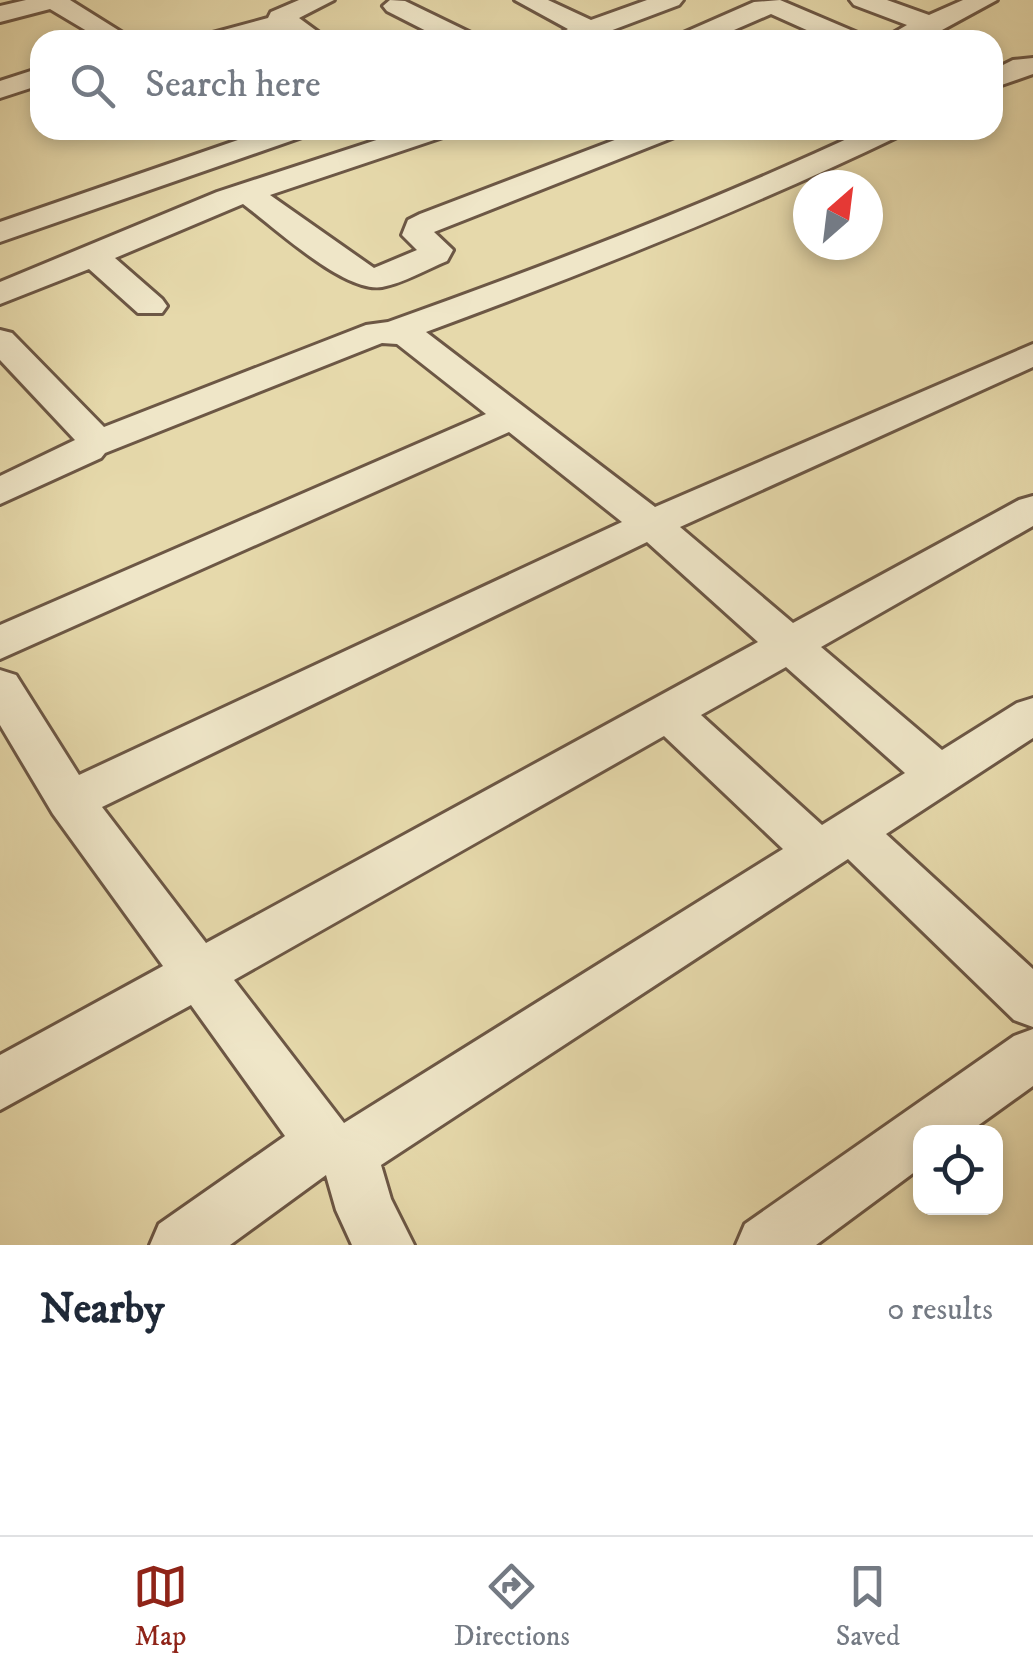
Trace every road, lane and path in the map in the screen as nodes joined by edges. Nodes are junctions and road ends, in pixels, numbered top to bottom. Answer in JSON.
{"nodes":[{"id":1,"x":54,"y":0,"type":"edge"},
{"id":2,"x":320,"y":0,"type":"edge"},
{"id":3,"x":528,"y":0,"type":"edge"},
{"id":4,"x":670,"y":0,"type":"edge"},
{"id":5,"x":863,"y":0,"type":"edge"},
{"id":6,"x":984,"y":0,"type":"edge"},
{"id":7,"x":396,"y":6,"type":"dead end"},
{"id":8,"x":904,"y":6,"type":"edge"},
{"id":9,"x":0,"y":14,"type":"edge"},
{"id":10,"x":284,"y":22,"type":"junction"},
{"id":11,"x":933,"y":25,"type":"junction"},
{"id":12,"x":104,"y":30,"type":"edge"},
{"id":13,"x":255,"y":30,"type":"edge"},
{"id":14,"x":298,"y":30,"type":"edge"},
{"id":15,"x":444,"y":30,"type":"edge"},
{"id":16,"x":590,"y":30,"type":"joint"},
{"id":17,"x":712,"y":30,"type":"edge"},
{"id":18,"x":828,"y":30,"type":"edge"},
{"id":19,"x":920,"y":30,"type":"edge"},
{"id":20,"x":1033,"y":66,"type":"edge"},
{"id":21,"x":1003,"y":75,"type":"edge"},
{"id":22,"x":30,"y":80,"type":"edge"},
{"id":23,"x":0,"y":90,"type":"edge"},
{"id":24,"x":265,"y":140,"type":"edge"},
{"id":25,"x":406,"y":140,"type":"edge"},
{"id":26,"x":641,"y":140,"type":"edge"},
{"id":27,"x":868,"y":140,"type":"edge"},
{"id":28,"x":248,"y":193,"type":"junction"},
{"id":29,"x":0,"y":233,"type":"edge"},
{"id":30,"x":93,"y":255,"type":"junction"},
{"id":31,"x":0,"y":294,"type":"edge"},
{"id":32,"x":150,"y":306,"type":"dead end"},
{"id":33,"x":397,"y":331,"type":"junction"},
{"id":34,"x":4,"y":349,"type":"edge"},
{"id":35,"x":1033,"y":354,"type":"edge"},
{"id":36,"x":512,"y":417,"type":"junction"},
{"id":37,"x":95,"y":444,"type":"junction"},
{"id":38,"x":0,"y":491,"type":"edge"},
{"id":39,"x":1033,"y":509,"type":"edge"},
{"id":40,"x":651,"y":524,"type":"junction"},
{"id":41,"x":0,"y":643,"type":"edge"},
{"id":42,"x":789,"y":646,"type":"junction"},
{"id":43,"x":0,"y":687,"type":"edge"},
{"id":44,"x":668,"y":713,"type":"junction"},
{"id":45,"x":1033,"y":715,"type":"edge"},
{"id":46,"x":940,"y":775,"type":"junction"},
{"id":47,"x":70,"y":802,"type":"junction"},
{"id":48,"x":834,"y":842,"type":"junction"},
{"id":49,"x":200,"y":973,"type":"junction"},
{"id":50,"x":1033,"y":1004,"type":"edge"},
{"id":51,"x":1033,"y":1054,"type":"edge"},
{"id":52,"x":0,"y":1084,"type":"edge"},
{"id":53,"x":934,"y":1125,"type":"edge"},
{"id":54,"x":913,"y":1140,"type":"edge"},
{"id":55,"x":336,"y":1148,"type":"junction"},
{"id":56,"x":180,"y":1245,"type":"edge"},
{"id":57,"x":384,"y":1245,"type":"edge"},
{"id":58,"x":766,"y":1245,"type":"edge"}],
"edges":[{"from":1,"to":9,"type":"street"},
{"from":1,"to":12,"type":"street"},
{"from":2,"to":10,"type":"street"},
{"from":3,"to":16,"type":"street"},
{"from":4,"to":16,"type":"street"},
{"from":5,"to":8,"type":"street"},
{"from":6,"to":11,"type":"street"},
{"from":7,"to":15,"type":"street"},
{"from":8,"to":11,"type":"street"},
{"from":10,"to":13,"type":"street"},
{"from":10,"to":14,"type":"street"},
{"from":11,"to":19,"type":"street"},
{"from":17,"to":18,"type":"street"},
{"from":20,"to":21,"type":"street"},
{"from":22,"to":23,"type":"street"},
{"from":24,"to":29,"type":"street"},
{"from":25,"to":28,"type":"street"},
{"from":26,"to":28,"type":"street"},
{"from":27,"to":33,"type":"street"},
{"from":28,"to":30,"type":"street"},
{"from":30,"to":31,"type":"street"},
{"from":30,"to":32,"type":"street"},
{"from":33,"to":36,"type":"street"},
{"from":33,"to":37,"type":"street"},
{"from":34,"to":37,"type":"street"},
{"from":35,"to":40,"type":"street"},
{"from":36,"to":40,"type":"street"},
{"from":36,"to":41,"type":"street"},
{"from":37,"to":38,"type":"street"},
{"from":39,"to":42,"type":"street"},
{"from":40,"to":42,"type":"street"},
{"from":40,"to":47,"type":"street"},
{"from":42,"to":44,"type":"street"},
{"from":42,"to":46,"type":"street"},
{"from":43,"to":47,"type":"street"},
{"from":44,"to":48,"type":"street"},
{"from":44,"to":49,"type":"street"},
{"from":45,"to":46,"type":"street"},
{"from":46,"to":48,"type":"street"},
{"from":47,"to":49,"type":"street"},
{"from":48,"to":50,"type":"street"},
{"from":48,"to":55,"type":"street"},
{"from":49,"to":52,"type":"street"},
{"from":49,"to":55,"type":"street"},
{"from":51,"to":53,"type":"street"},
{"from":54,"to":58,"type":"street"},
{"from":55,"to":56,"type":"street"},
{"from":55,"to":57,"type":"street"}]}
